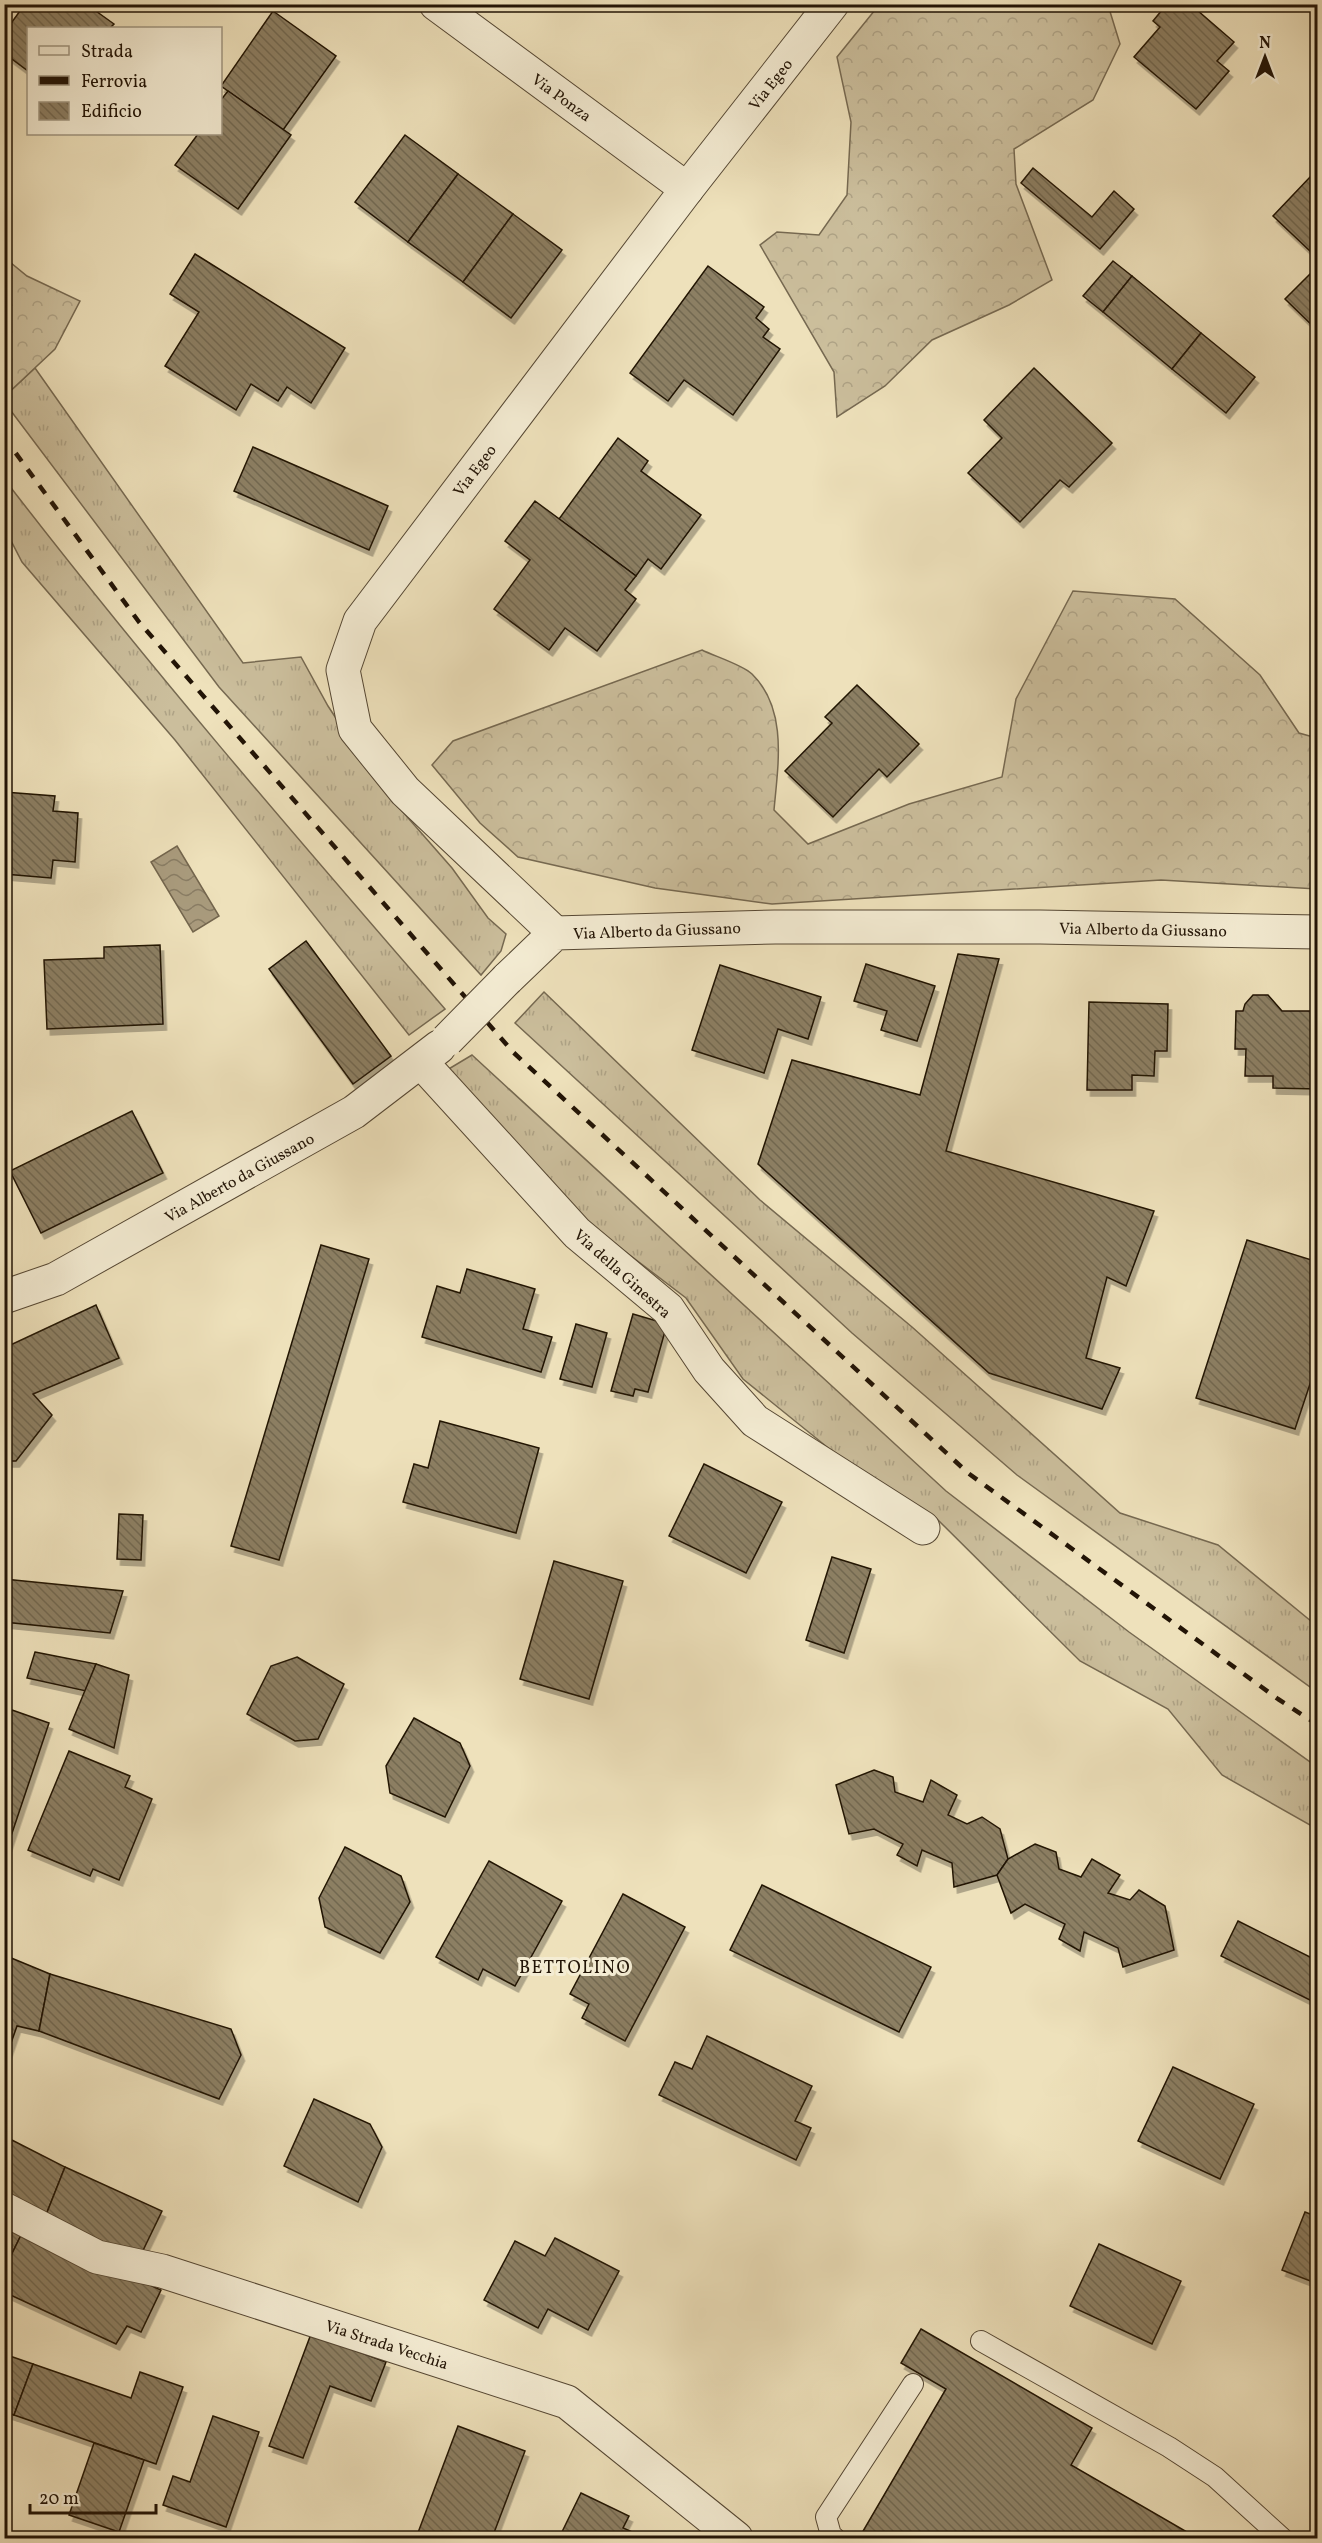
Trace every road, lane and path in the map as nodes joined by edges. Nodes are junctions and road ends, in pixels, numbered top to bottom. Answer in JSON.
{"nodes":[{"id":1,"x":436,"y":4,"type":"edge"},
{"id":2,"x":832,"y":4,"type":"edge"},
{"id":3,"x":687,"y":189,"type":"junction"},
{"id":4,"x":1317,"y":932,"type":"edge"},
{"id":5,"x":555,"y":933,"type":"junction"},
{"id":6,"x":422,"y":1062,"type":"junction"},
{"id":7,"x":4,"y":1297,"type":"edge"},
{"id":8,"x":924,"y":1528,"type":"dead end"},
{"id":9,"x":4,"y":2210,"type":"edge"},
{"id":10,"x":981,"y":2341,"type":"dead end"},
{"id":11,"x":913,"y":2384,"type":"dead end"},
{"id":12,"x":736,"y":2538,"type":"edge"},
{"id":13,"x":835,"y":2538,"type":"edge"},
{"id":14,"x":1282,"y":2538,"type":"edge"}],
"edges":[{"from":1,"to":3,"type":"street","name":"Via Ponza"},
{"from":2,"to":3,"type":"street","name":"Via Egeo"},
{"from":3,"to":5,"type":"street","name":"Via Egeo"},
{"from":4,"to":5,"type":"street","name":"Via Alberto da Giussano"},
{"from":5,"to":6,"type":"street","name":"Via Alberto da Giussano","bridge":true},
{"from":6,"to":7,"type":"street","name":"Via Alberto da Giussano"},
{"from":6,"to":8,"type":"street","name":"Via della Ginestra"},
{"from":9,"to":12,"type":"street","name":"Via Strada Vecchia"},
{"from":10,"to":14,"type":"lane"},
{"from":11,"to":13,"type":"lane"}]}
